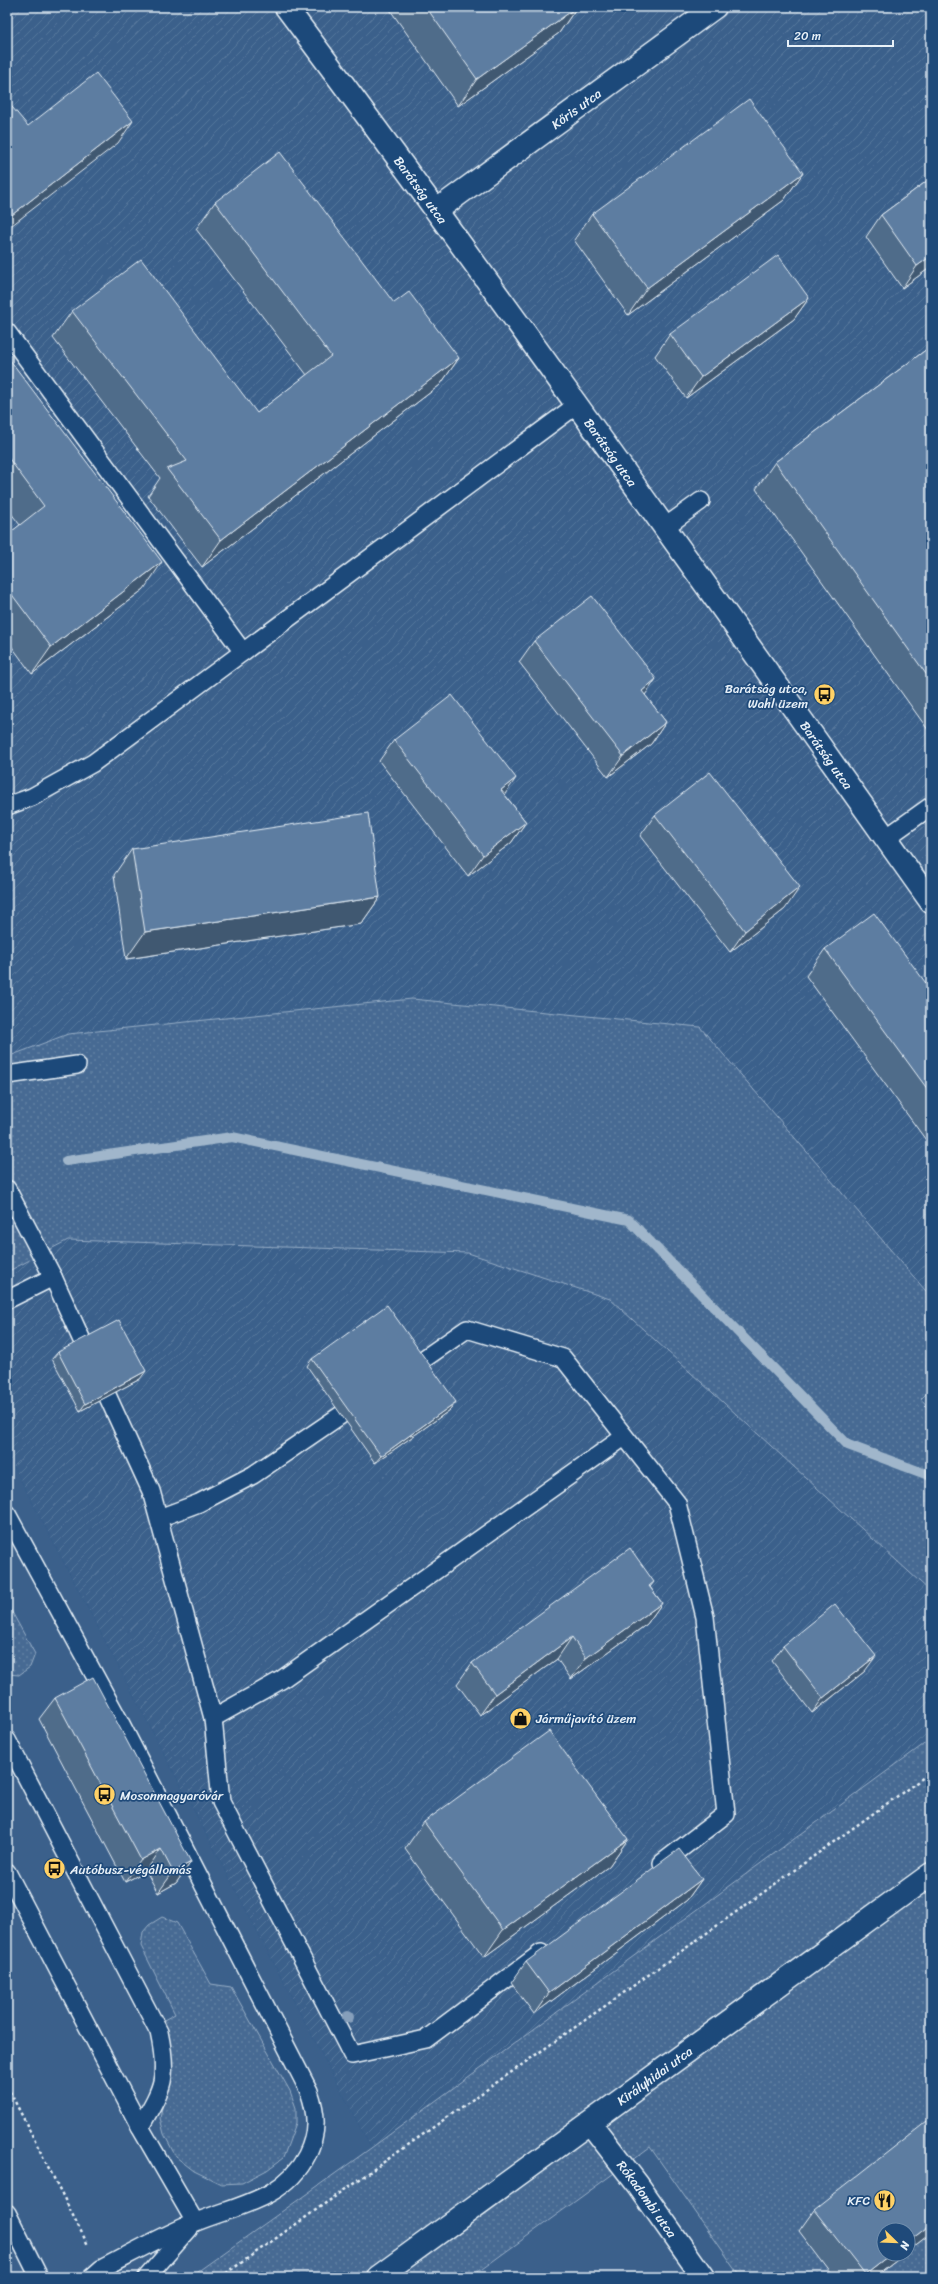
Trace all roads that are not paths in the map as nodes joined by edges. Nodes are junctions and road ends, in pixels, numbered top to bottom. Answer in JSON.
{"nodes":[{"id":1,"x":286,"y":7,"type":"edge"},
{"id":2,"x":715,"y":7,"type":"edge"},
{"id":3,"x":437,"y":210,"type":"junction"},
{"id":4,"x":7,"y":332,"type":"edge"},
{"id":5,"x":578,"y":404,"type":"junction"},
{"id":6,"x":701,"y":501,"type":"dead end"},
{"id":7,"x":665,"y":527,"type":"junction"},
{"id":8,"x":243,"y":652,"type":"junction"},
{"id":9,"x":7,"y":806,"type":"edge"},
{"id":10,"x":931,"y":806,"type":"edge"},
{"id":11,"x":886,"y":838,"type":"junction"},
{"id":12,"x":931,"y":902,"type":"edge"},
{"id":13,"x":77,"y":1065,"type":"dead end"},
{"id":14,"x":7,"y":1076,"type":"edge"},
{"id":15,"x":7,"y":1190,"type":"edge"},
{"id":16,"x":53,"y":1277,"type":"junction"},
{"id":17,"x":7,"y":1300,"type":"edge"},
{"id":18,"x":624,"y":1436,"type":"junction"},
{"id":19,"x":7,"y":1514,"type":"edge"},
{"id":20,"x":159,"y":1518,"type":"junction"},
{"id":21,"x":213,"y":1718,"type":"junction"},
{"id":22,"x":7,"y":1740,"type":"edge"},
{"id":23,"x":7,"y":1872,"type":"edge"},
{"id":24,"x":649,"y":1872,"type":"edge"},
{"id":25,"x":931,"y":1874,"type":"edge"},
{"id":26,"x":554,"y":1943,"type":"edge"},
{"id":27,"x":590,"y":2123,"type":"junction"},
{"id":28,"x":140,"y":2127,"type":"junction"},
{"id":29,"x":7,"y":2213,"type":"edge"},
{"id":30,"x":195,"y":2222,"type":"junction"},
{"id":31,"x":96,"y":2273,"type":"edge"},
{"id":32,"x":39,"y":2277,"type":"edge"},
{"id":33,"x":147,"y":2277,"type":"edge"},
{"id":34,"x":378,"y":2277,"type":"edge"},
{"id":35,"x":703,"y":2277,"type":"edge"}],
"edges":[{"from":1,"to":3,"type":"street","name":"Barátság utca"},
{"from":2,"to":3,"type":"street","name":"Kőris utca"},
{"from":3,"to":5,"type":"street","name":"Barátság utca"},
{"from":4,"to":8,"type":"lane"},
{"from":5,"to":7,"type":"street","name":"Barátság utca"},
{"from":5,"to":8,"type":"lane"},
{"from":6,"to":7,"type":"lane"},
{"from":7,"to":11,"type":"street","name":"Barátság utca"},
{"from":8,"to":9,"type":"lane"},
{"from":10,"to":11,"type":"lane"},
{"from":11,"to":12,"type":"street","name":"Barátság utca"},
{"from":13,"to":14,"type":"lane"},
{"from":15,"to":16,"type":"lane"},
{"from":16,"to":17,"type":"lane"},
{"from":16,"to":20,"type":"lane"},
{"from":18,"to":20,"type":"lane"},
{"from":18,"to":21,"type":"lane"},
{"from":18,"to":24,"type":"lane"},
{"from":19,"to":30,"type":"lane"},
{"from":20,"to":21,"type":"lane"},
{"from":21,"to":26,"type":"lane"},
{"from":22,"to":28,"type":"lane"},
{"from":23,"to":28,"type":"lane"},
{"from":25,"to":27,"type":"street","name":"Királyhidai utca"},
{"from":27,"to":34,"type":"street","name":"Királyhidai utca"},
{"from":27,"to":35,"type":"street","name":"Rókadombi utca"},
{"from":28,"to":30,"type":"lane"},
{"from":29,"to":32,"type":"lane"},
{"from":30,"to":31,"type":"lane"},
{"from":30,"to":33,"type":"lane"}]}
